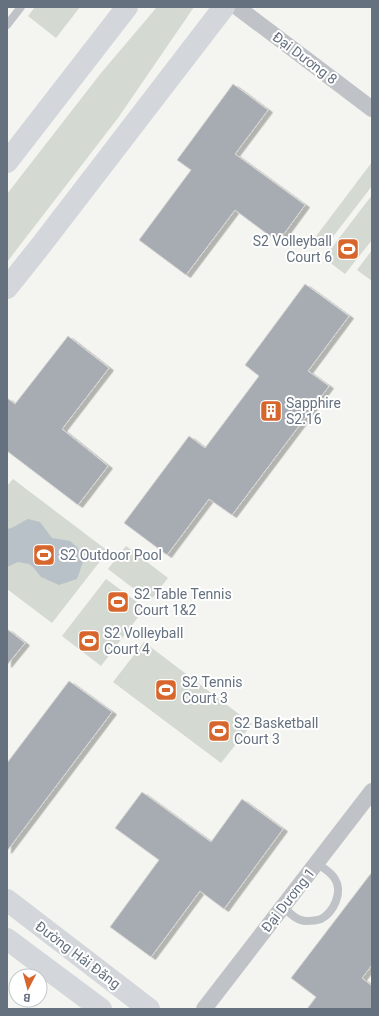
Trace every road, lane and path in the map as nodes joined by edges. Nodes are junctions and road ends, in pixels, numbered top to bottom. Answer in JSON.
{"nodes":[{"id":1,"x":21,"y":7,"type":"edge"},
{"id":2,"x":127,"y":7,"type":"edge"},
{"id":3,"x":224,"y":7,"type":"edge"},
{"id":4,"x":237,"y":7,"type":"edge"},
{"id":5,"x":7,"y":25,"type":"edge"},
{"id":6,"x":372,"y":109,"type":"edge"},
{"id":7,"x":7,"y":162,"type":"edge"},
{"id":8,"x":7,"y":288,"type":"edge"},
{"id":9,"x":372,"y":791,"type":"edge"},
{"id":10,"x":317,"y":863,"type":"junction"},
{"id":11,"x":7,"y":900,"type":"edge"},
{"id":12,"x":283,"y":907,"type":"junction"},
{"id":13,"x":7,"y":939,"type":"edge"},
{"id":14,"x":101,"y":1009,"type":"edge"},
{"id":15,"x":149,"y":1009,"type":"edge"},
{"id":16,"x":204,"y":1009,"type":"edge"}],
"edges":[{"from":1,"to":5,"type":"lane"},
{"from":2,"to":7,"type":"main road"},
{"from":3,"to":8,"type":"main road"},
{"from":4,"to":6,"type":"street","name":"Đại Dương 8"},
{"from":9,"to":10,"type":"street","name":"Đại Dương 1"},
{"from":10,"to":12,"type":"street","name":"Đại Dương 1"},
{"from":10,"to":12,"type":"lane"},
{"from":11,"to":15,"type":"main road","name":"Đường Hải Đăng"},
{"from":12,"to":16,"type":"street","name":"Đại Dương 1"},
{"from":13,"to":14,"type":"main road"}]}
